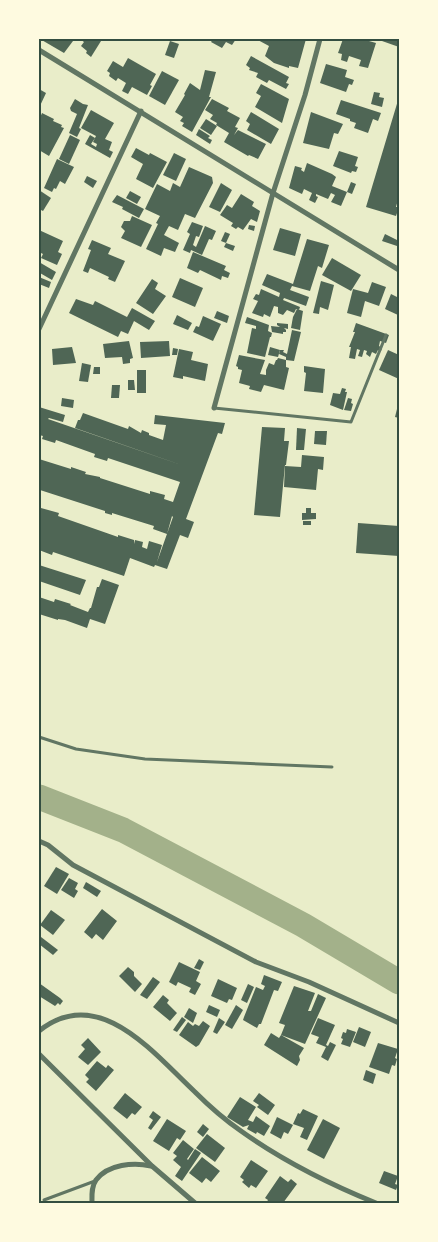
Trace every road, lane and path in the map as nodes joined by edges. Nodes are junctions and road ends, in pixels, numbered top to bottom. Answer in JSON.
{"nodes":[{"id":1,"x":320,"y":39,"type":"edge"},
{"id":2,"x":39,"y":50,"type":"edge"},
{"id":3,"x":141,"y":111,"type":"junction"},
{"id":4,"x":274,"y":193,"type":"junction"},
{"id":5,"x":399,"y":270,"type":"edge"},
{"id":6,"x":39,"y":329,"type":"edge"},
{"id":7,"x":386,"y":335,"type":"dead end"},
{"id":8,"x":214,"y":408,"type":"joint"},
{"id":9,"x":39,"y":737,"type":"edge"},
{"id":10,"x":332,"y":767,"type":"dead end"},
{"id":11,"x":39,"y":841,"type":"edge"},
{"id":12,"x":399,"y":1023,"type":"edge"},
{"id":13,"x":39,"y":1031,"type":"edge"},
{"id":14,"x":39,"y":1054,"type":"edge"},
{"id":15,"x":152,"y":1166,"type":"junction"},
{"id":16,"x":96,"y":1180,"type":"junction"},
{"id":17,"x":44,"y":1200,"type":"dead end"},
{"id":18,"x":92,"y":1203,"type":"edge"},
{"id":19,"x":195,"y":1203,"type":"edge"},
{"id":20,"x":376,"y":1203,"type":"edge"}],
"edges":[{"from":1,"to":4,"type":"street"},
{"from":2,"to":3,"type":"street"},
{"from":3,"to":4,"type":"street"},
{"from":3,"to":6,"type":"street"},
{"from":4,"to":5,"type":"street"},
{"from":4,"to":8,"type":"street"},
{"from":7,"to":8,"type":"lane"},
{"from":9,"to":10,"type":"lane"},
{"from":11,"to":12,"type":"street"},
{"from":13,"to":20,"type":"street"},
{"from":14,"to":15,"type":"street"},
{"from":15,"to":16,"type":"street"},
{"from":15,"to":19,"type":"street"},
{"from":16,"to":17,"type":"lane"},
{"from":16,"to":18,"type":"street"}]}
